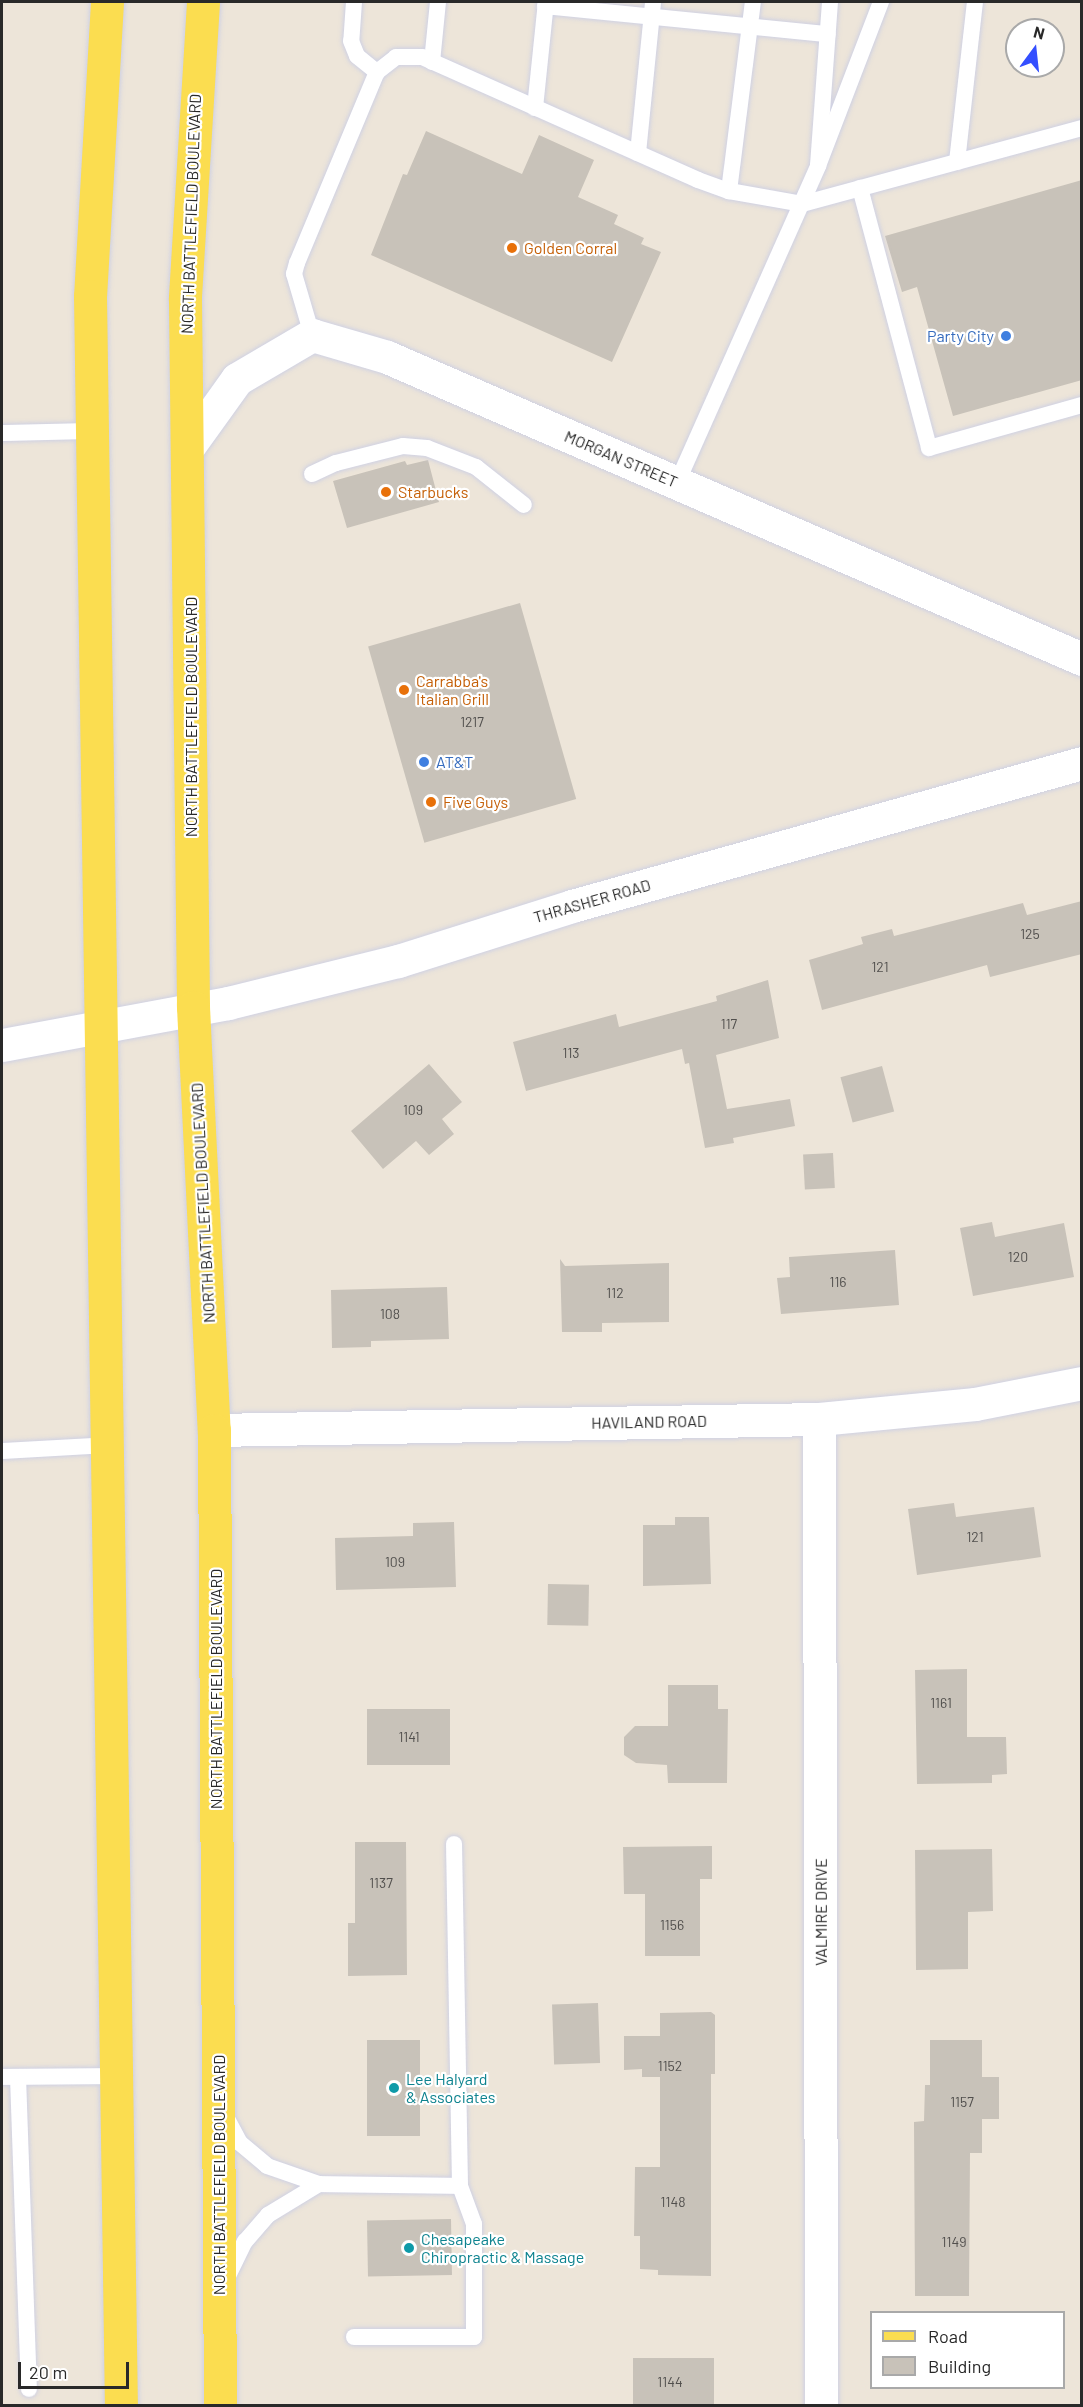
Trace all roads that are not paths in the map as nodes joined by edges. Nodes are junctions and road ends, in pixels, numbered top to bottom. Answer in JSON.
{"nodes":[{"id":1,"x":107,"y":2,"type":"edge"},
{"id":2,"x":202,"y":2,"type":"edge"},
{"id":3,"x":354,"y":2,"type":"edge"},
{"id":4,"x":438,"y":2,"type":"edge"},
{"id":5,"x":753,"y":2,"type":"edge"},
{"id":6,"x":830,"y":2,"type":"edge"},
{"id":7,"x":881,"y":2,"type":"edge"},
{"id":8,"x":975,"y":2,"type":"edge"},
{"id":9,"x":545,"y":4,"type":"edge"},
{"id":10,"x":652,"y":9,"type":"edge"},
{"id":11,"x":749,"y":27,"type":"junction"},
{"id":12,"x":828,"y":34,"type":"junction"},
{"id":13,"x":432,"y":62,"type":"junction"},
{"id":14,"x":377,"y":72,"type":"junction"},
{"id":15,"x":535,"y":108,"type":"junction"},
{"id":16,"x":1082,"y":128,"type":"edge"},
{"id":17,"x":638,"y":153,"type":"junction"},
{"id":18,"x":957,"y":162,"type":"junction"},
{"id":19,"x":819,"y":166,"type":"junction"},
{"id":20,"x":860,"y":188,"type":"junction"},
{"id":21,"x":729,"y":191,"type":"junction"},
{"id":22,"x":802,"y":204,"type":"junction"},
{"id":23,"x":312,"y":335,"type":"junction"},
{"id":24,"x":1082,"y":405,"type":"edge"},
{"id":25,"x":92,"y":431,"type":"junction"},
{"id":26,"x":2,"y":433,"type":"edge"},
{"id":27,"x":189,"y":446,"type":"junction"},
{"id":28,"x":312,"y":474,"type":"dead end"},
{"id":29,"x":676,"y":483,"type":"junction"},
{"id":30,"x":524,"y":505,"type":"dead end"},
{"id":31,"x":1082,"y":659,"type":"edge"},
{"id":32,"x":1082,"y":763,"type":"edge"},
{"id":33,"x":193,"y":1007,"type":"junction"},
{"id":34,"x":99,"y":1026,"type":"junction"},
{"id":35,"x":2,"y":1046,"type":"edge"},
{"id":36,"x":1082,"y":1383,"type":"edge"},
{"id":37,"x":819,"y":1419,"type":"junction"},
{"id":38,"x":214,"y":1430,"type":"junction"},
{"id":39,"x":108,"y":1445,"type":"junction"},
{"id":40,"x":2,"y":1451,"type":"edge"},
{"id":41,"x":454,"y":1844,"type":"dead end"},
{"id":42,"x":117,"y":2076,"type":"junction"},
{"id":43,"x":10,"y":2077,"type":"edge"},
{"id":44,"x":218,"y":2101,"type":"junction"},
{"id":45,"x":319,"y":2184,"type":"junction"},
{"id":46,"x":460,"y":2186,"type":"junction"},
{"id":47,"x":219,"y":2295,"type":"junction"},
{"id":48,"x":354,"y":2337,"type":"dead end"},
{"id":49,"x":29,"y":2389,"type":"dead end"},
{"id":50,"x":121,"y":2406,"type":"edge"},
{"id":51,"x":220,"y":2406,"type":"edge"},
{"id":52,"x":821,"y":2406,"type":"edge"}],
"edges":[{"from":1,"to":25,"type":"main road"},
{"from":2,"to":27,"type":"main road","name":"NORTH BATTLEFIELD BOULEVARD"},
{"from":3,"to":14,"type":"lane"},
{"from":4,"to":13,"type":"lane"},
{"from":5,"to":11,"type":"lane"},
{"from":6,"to":12,"type":"lane"},
{"from":7,"to":19,"type":"lane"},
{"from":8,"to":18,"type":"lane"},
{"from":9,"to":10,"type":"lane"},
{"from":9,"to":15,"type":"lane"},
{"from":10,"to":11,"type":"lane"},
{"from":10,"to":17,"type":"lane"},
{"from":11,"to":12,"type":"lane"},
{"from":11,"to":21,"type":"lane"},
{"from":12,"to":19,"type":"lane"},
{"from":13,"to":14,"type":"lane"},
{"from":13,"to":15,"type":"lane"},
{"from":14,"to":23,"type":"lane"},
{"from":15,"to":17,"type":"lane"},
{"from":16,"to":18,"type":"lane"},
{"from":17,"to":21,"type":"lane"},
{"from":18,"to":20,"type":"lane"},
{"from":19,"to":22,"type":"lane"},
{"from":20,"to":22,"type":"lane"},
{"from":20,"to":24,"type":"lane"},
{"from":21,"to":22,"type":"lane"},
{"from":22,"to":29,"type":"lane"},
{"from":23,"to":27,"type":"street"},
{"from":23,"to":29,"type":"street","name":"MORGAN STREET"},
{"from":25,"to":26,"type":"lane"},
{"from":25,"to":34,"type":"main road"},
{"from":27,"to":33,"type":"main road","name":"NORTH BATTLEFIELD BOULEVARD"},
{"from":28,"to":30,"type":"lane"},
{"from":29,"to":31,"type":"street","name":"MORGAN STREET"},
{"from":32,"to":33,"type":"street","name":"THRASHER ROAD"},
{"from":33,"to":34,"type":"street","name":"THRASHER ROAD"},
{"from":33,"to":38,"type":"main road","name":"NORTH BATTLEFIELD BOULEVARD"},
{"from":34,"to":35,"type":"street","name":"THRASHER ROAD"},
{"from":34,"to":39,"type":"main road"},
{"from":36,"to":37,"type":"street","name":"HAVILAND ROAD"},
{"from":37,"to":38,"type":"street","name":"HAVILAND ROAD"},
{"from":37,"to":52,"type":"street","name":"VALMIRE DRIVE"},
{"from":38,"to":44,"type":"main road","name":"NORTH BATTLEFIELD BOULEVARD"},
{"from":39,"to":40,"type":"lane"},
{"from":39,"to":42,"type":"main road"},
{"from":41,"to":46,"type":"lane"},
{"from":42,"to":43,"type":"lane"},
{"from":42,"to":50,"type":"main road"},
{"from":43,"to":49,"type":"lane"},
{"from":44,"to":45,"type":"lane"},
{"from":44,"to":47,"type":"main road","name":"NORTH BATTLEFIELD BOULEVARD"},
{"from":45,"to":46,"type":"lane"},
{"from":45,"to":47,"type":"lane"},
{"from":46,"to":48,"type":"lane"},
{"from":47,"to":51,"type":"main road","name":"NORTH BATTLEFIELD BOULEVARD"}]}
